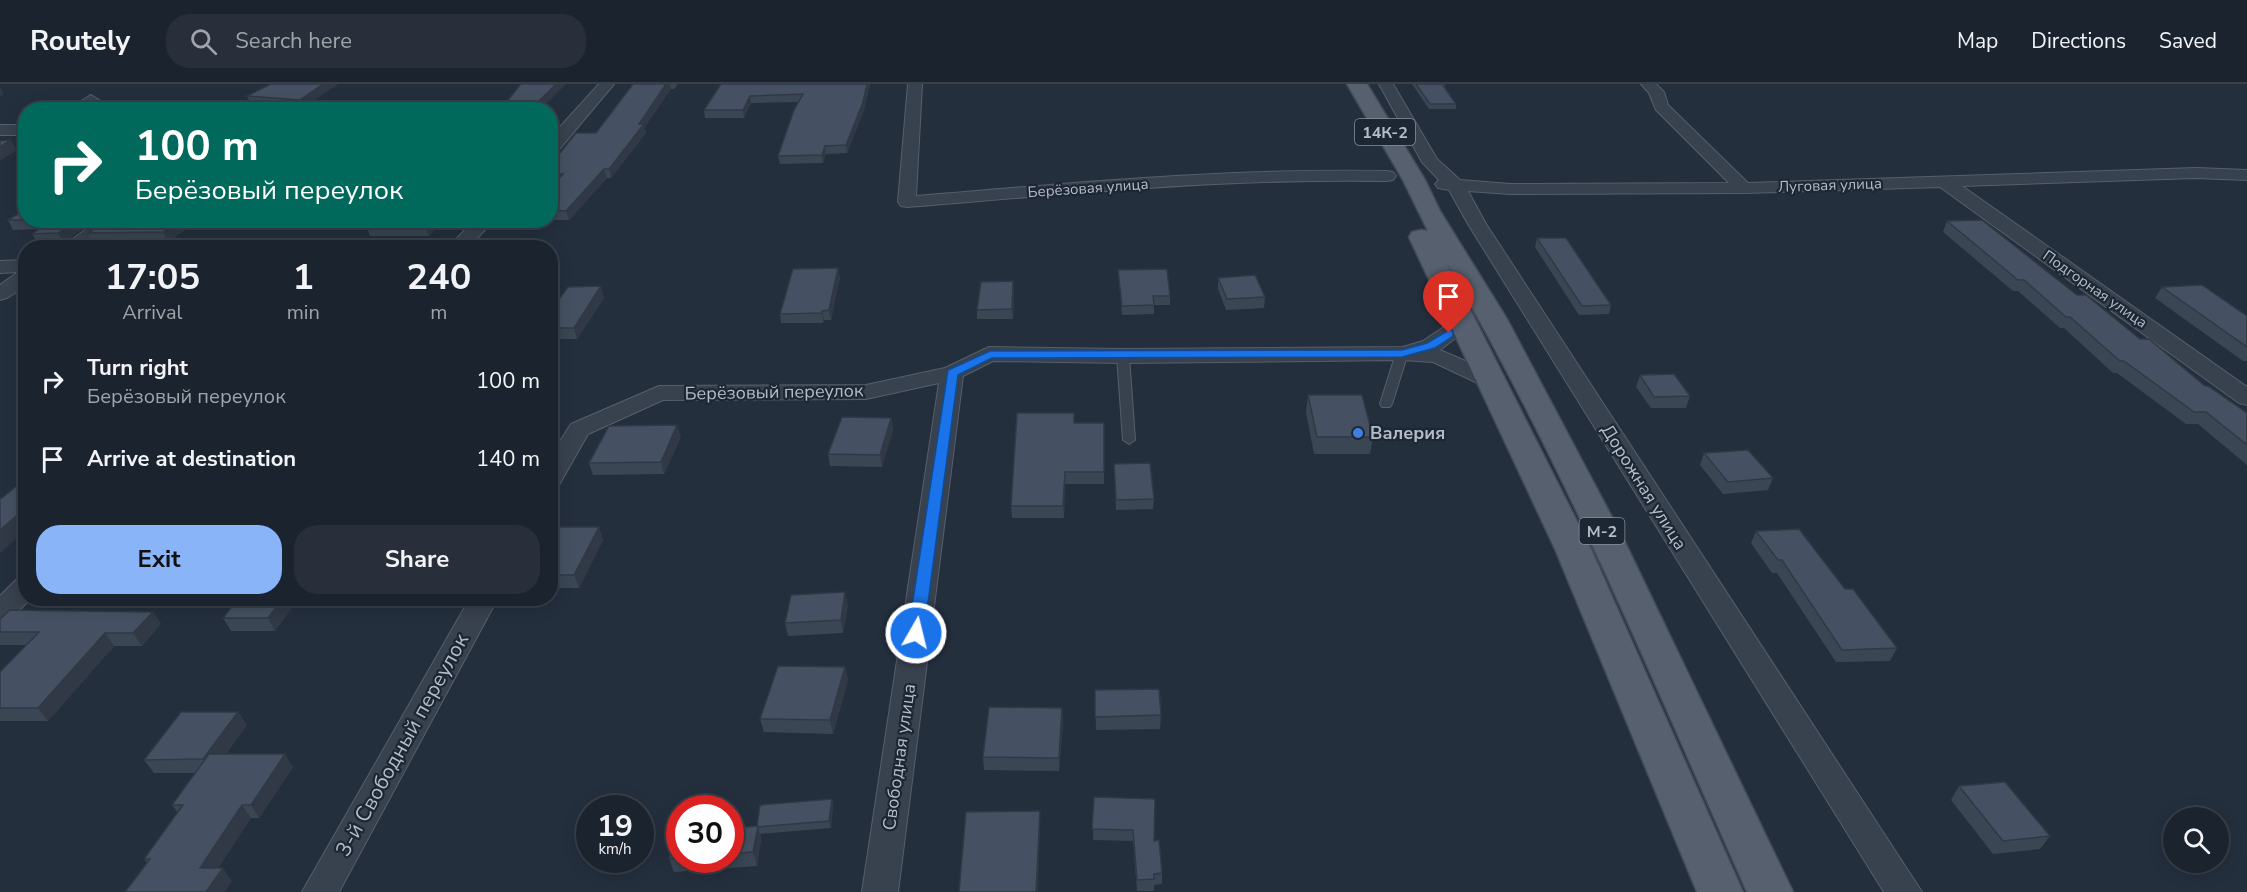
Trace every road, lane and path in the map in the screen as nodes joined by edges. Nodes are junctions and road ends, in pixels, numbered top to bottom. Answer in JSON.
{"nodes":[{"id":1,"x":607,"y":84,"type":"edge"},
{"id":2,"x":915,"y":84,"type":"edge"},
{"id":3,"x":1335,"y":84,"type":"edge"},
{"id":4,"x":1357,"y":84,"type":"edge"},
{"id":5,"x":1386,"y":84,"type":"edge"},
{"id":6,"x":1648,"y":84,"type":"edge"},
{"id":7,"x":92,"y":100,"type":"dead end"},
{"id":8,"x":88,"y":102,"type":"edge"},
{"id":9,"x":1358,"y":125,"type":"dead end"},
{"id":10,"x":0,"y":130,"type":"edge"},
{"id":11,"x":18,"y":130,"type":"edge"},
{"id":12,"x":558,"y":140,"type":"edge"},
{"id":13,"x":1392,"y":170,"type":"junction"},
{"id":14,"x":2247,"y":175,"type":"edge"},
{"id":15,"x":1943,"y":181,"type":"junction"},
{"id":16,"x":1456,"y":186,"type":"junction"},
{"id":17,"x":1744,"y":188,"type":"junction"},
{"id":18,"x":100,"y":228,"type":"edge"},
{"id":19,"x":477,"y":228,"type":"edge"},
{"id":20,"x":81,"y":240,"type":"edge"},
{"id":21,"x":465,"y":240,"type":"edge"},
{"id":22,"x":18,"y":266,"type":"edge"},
{"id":23,"x":0,"y":267,"type":"edge"},
{"id":24,"x":18,"y":282,"type":"edge"},
{"id":25,"x":0,"y":294,"type":"edge"},
{"id":26,"x":1464,"y":322,"type":"junction"},
{"id":27,"x":1402,"y":353,"type":"junction"},
{"id":28,"x":1123,"y":356,"type":"junction"},
{"id":29,"x":952,"y":373,"type":"junction"},
{"id":30,"x":1492,"y":381,"type":"junction"},
{"id":31,"x":2247,"y":398,"type":"edge"},
{"id":32,"x":1386,"y":404,"type":"dead end"},
{"id":33,"x":1129,"y":440,"type":"dead end"},
{"id":34,"x":558,"y":466,"type":"edge"},
{"id":35,"x":18,"y":595,"type":"edge"},
{"id":36,"x":480,"y":606,"type":"edge"},
{"id":37,"x":0,"y":613,"type":"edge"},
{"id":38,"x":320,"y":892,"type":"edge"},
{"id":39,"x":880,"y":892,"type":"edge"},
{"id":40,"x":1720,"y":892,"type":"edge"},
{"id":41,"x":1770,"y":892,"type":"edge"},
{"id":42,"x":1904,"y":892,"type":"edge"}],
"edges":[{"from":1,"to":12,"type":"street"},
{"from":2,"to":13,"type":"street","name":"Берёзовая улица"},
{"from":3,"to":9,"type":"main road","number":"14К-2"},
{"from":4,"to":13,"type":"main road","number":"14К-2"},
{"from":5,"to":16,"type":"street","name":"Дорожная улица"},
{"from":6,"to":17,"type":"street"},
{"from":7,"to":8,"type":"street"},
{"from":10,"to":11,"type":"street"},
{"from":13,"to":16,"type":"street","name":"Луговая улица"},
{"from":13,"to":26,"type":"main road","number":"М-2"},
{"from":13,"to":41,"type":"main road","number":"М-2"},
{"from":14,"to":15,"type":"street","name":"Луговая улица"},
{"from":15,"to":17,"type":"street","name":"Луговая улица"},
{"from":15,"to":31,"type":"street","name":"Подгорная улица"},
{"from":16,"to":17,"type":"street","name":"Луговая улица"},
{"from":16,"to":42,"type":"street","name":"Дорожная улица"},
{"from":18,"to":20,"type":"street"},
{"from":19,"to":21,"type":"street"},
{"from":22,"to":23,"type":"street"},
{"from":24,"to":25,"type":"street"},
{"from":26,"to":27,"type":"street","name":"Берёзовый переулок"},
{"from":26,"to":30,"type":"main road","number":"М-2"},
{"from":27,"to":28,"type":"street","name":"Берёзовый переулок"},
{"from":27,"to":30,"type":"street","name":"Берёзовый переулок"},
{"from":27,"to":32,"type":"lane"},
{"from":28,"to":29,"type":"street","name":"Берёзовый переулок"},
{"from":28,"to":33,"type":"lane"},
{"from":29,"to":34,"type":"street","name":"Берёзовый переулок"},
{"from":29,"to":39,"type":"street","name":"Свободная улица"},
{"from":30,"to":40,"type":"main road","number":"М-2"},
{"from":35,"to":37,"type":"street"},
{"from":36,"to":38,"type":"street","name":"3-й Свободный переулок"}]}
